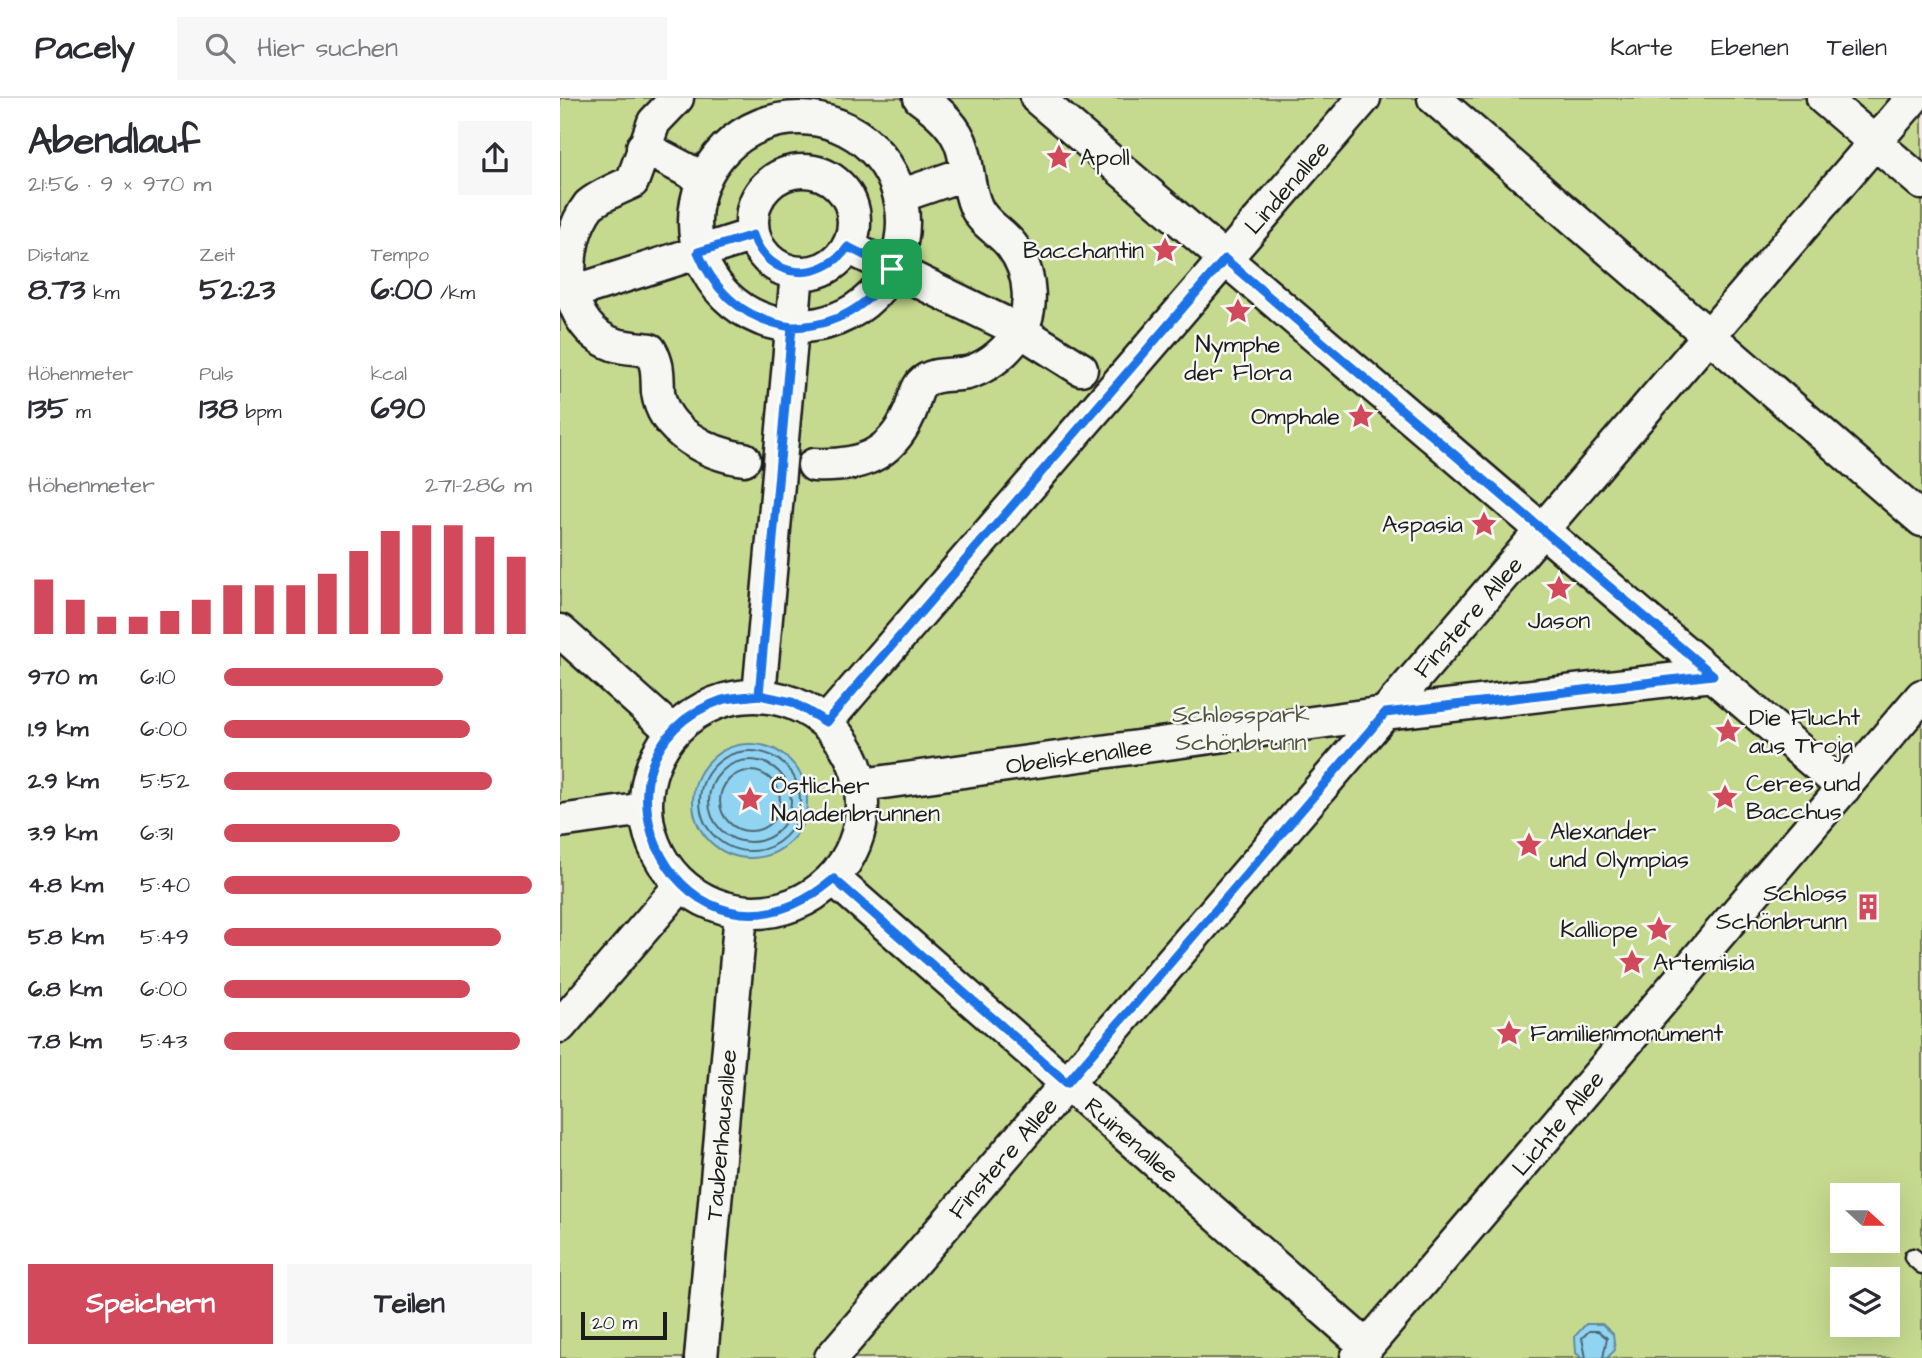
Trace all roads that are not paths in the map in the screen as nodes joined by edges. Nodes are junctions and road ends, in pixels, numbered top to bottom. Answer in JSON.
{"nodes":[{"id":1,"x":677,"y":98,"type":"edge"},
{"id":2,"x":920,"y":98,"type":"edge"},
{"id":3,"x":1037,"y":98,"type":"edge"},
{"id":4,"x":1364,"y":98,"type":"edge"},
{"id":5,"x":1434,"y":98,"type":"edge"},
{"id":6,"x":1823,"y":98,"type":"edge"},
{"id":7,"x":1913,"y":98,"type":"edge"},
{"id":8,"x":809,"y":108,"type":"edge"},
{"id":9,"x":1875,"y":143,"type":"junction"},
{"id":10,"x":643,"y":147,"type":"junction"},
{"id":11,"x":805,"y":170,"type":"junction"},
{"id":12,"x":967,"y":173,"type":"junction"},
{"id":13,"x":704,"y":179,"type":"junction"},
{"id":14,"x":1922,"y":183,"type":"edge"},
{"id":15,"x":900,"y":196,"type":"junction"},
{"id":16,"x":753,"y":235,"type":"junction"},
{"id":17,"x":848,"y":247,"type":"junction"},
{"id":18,"x":698,"y":252,"type":"junction"},
{"id":19,"x":1225,"y":259,"type":"junction"},
{"id":20,"x":892,"y":269,"type":"junction"},
{"id":21,"x":797,"y":273,"type":"junction"},
{"id":22,"x":567,"y":294,"type":"junction"},
{"id":23,"x":792,"y":327,"type":"junction"},
{"id":24,"x":1021,"y":331,"type":"junction"},
{"id":25,"x":1709,"y":336,"type":"junction"},
{"id":26,"x":1082,"y":369,"type":"dead end"},
{"id":27,"x":744,"y":460,"type":"dead end"},
{"id":28,"x":814,"y":465,"type":"dead end"},
{"id":29,"x":1922,"y":520,"type":"edge"},
{"id":30,"x":1543,"y":530,"type":"junction"},
{"id":31,"x":560,"y":631,"type":"edge"},
{"id":32,"x":1713,"y":675,"type":"junction"},
{"id":33,"x":759,"y":695,"type":"junction"},
{"id":34,"x":1922,"y":696,"type":"edge"},
{"id":35,"x":1385,"y":713,"type":"junction"},
{"id":36,"x":826,"y":722,"type":"junction"},
{"id":37,"x":673,"y":732,"type":"junction"},
{"id":38,"x":862,"y":785,"type":"junction"},
{"id":39,"x":1844,"y":788,"type":"junction"},
{"id":40,"x":645,"y":809,"type":"junction"},
{"id":41,"x":560,"y":821,"type":"edge"},
{"id":42,"x":834,"y":879,"type":"junction"},
{"id":43,"x":681,"y":885,"type":"junction"},
{"id":44,"x":741,"y":913,"type":"junction"},
{"id":45,"x":560,"y":1026,"type":"edge"},
{"id":46,"x":1067,"y":1083,"type":"junction"},
{"id":47,"x":1362,"y":1352,"type":"edge"},
{"id":48,"x":701,"y":1358,"type":"edge"},
{"id":49,"x":831,"y":1358,"type":"edge"}],
"edges":[{"from":1,"to":10,"type":"street"},
{"from":2,"to":12,"type":"street"},
{"from":3,"to":19,"type":"street"},
{"from":4,"to":19,"type":"street","name":"Lindenallee"},
{"from":5,"to":25,"type":"street"},
{"from":6,"to":9,"type":"street"},
{"from":7,"to":9,"type":"street","name":"Finstere Allee"},
{"from":8,"to":11,"type":"street"},
{"from":8,"to":13,"type":"street"},
{"from":8,"to":15,"type":"street"},
{"from":9,"to":14,"type":"street"},
{"from":9,"to":25,"type":"street","name":"Finstere Allee"},
{"from":10,"to":13,"type":"street"},
{"from":10,"to":22,"type":"street"},
{"from":11,"to":16,"type":"street"},
{"from":11,"to":17,"type":"street"},
{"from":12,"to":15,"type":"street"},
{"from":12,"to":24,"type":"street"},
{"from":13,"to":18,"type":"street"},
{"from":15,"to":20,"type":"street"},
{"from":16,"to":18,"type":"street"},
{"from":16,"to":21,"type":"street"},
{"from":17,"to":20,"type":"street"},
{"from":17,"to":21,"type":"street"},
{"from":18,"to":22,"type":"street"},
{"from":18,"to":23,"type":"street"},
{"from":19,"to":30,"type":"street"},
{"from":19,"to":36,"type":"street","name":"Lindenallee"},
{"from":20,"to":23,"type":"street"},
{"from":20,"to":24,"type":"street"},
{"from":21,"to":23,"type":"street"},
{"from":22,"to":27,"type":"street"},
{"from":23,"to":33,"type":"street"},
{"from":24,"to":26,"type":"street"},
{"from":24,"to":28,"type":"street"},
{"from":25,"to":29,"type":"street"},
{"from":25,"to":30,"type":"street","name":"Finstere Allee"},
{"from":30,"to":32,"type":"street"},
{"from":30,"to":35,"type":"street","name":"Finstere Allee"},
{"from":31,"to":37,"type":"street"},
{"from":32,"to":35,"type":"street","name":"Obeliskenallee"},
{"from":32,"to":39,"type":"street"},
{"from":33,"to":36,"type":"street"},
{"from":33,"to":37,"type":"street"},
{"from":34,"to":39,"type":"street","name":"Lichte Allee"},
{"from":35,"to":38,"type":"street","name":"Obeliskenallee"},
{"from":35,"to":46,"type":"street","name":"Finstere Allee"},
{"from":36,"to":38,"type":"street"},
{"from":37,"to":40,"type":"street"},
{"from":38,"to":42,"type":"street"},
{"from":39,"to":47,"type":"street","name":"Lichte Allee"},
{"from":40,"to":41,"type":"street"},
{"from":40,"to":43,"type":"street"},
{"from":42,"to":44,"type":"street"},
{"from":42,"to":46,"type":"street","name":"Ruinenallee"},
{"from":43,"to":44,"type":"street"},
{"from":43,"to":45,"type":"street"},
{"from":44,"to":48,"type":"street","name":"Taubenhausallee"},
{"from":46,"to":47,"type":"street","name":"Ruinenallee"},
{"from":46,"to":49,"type":"street","name":"Finstere Allee"}]}
